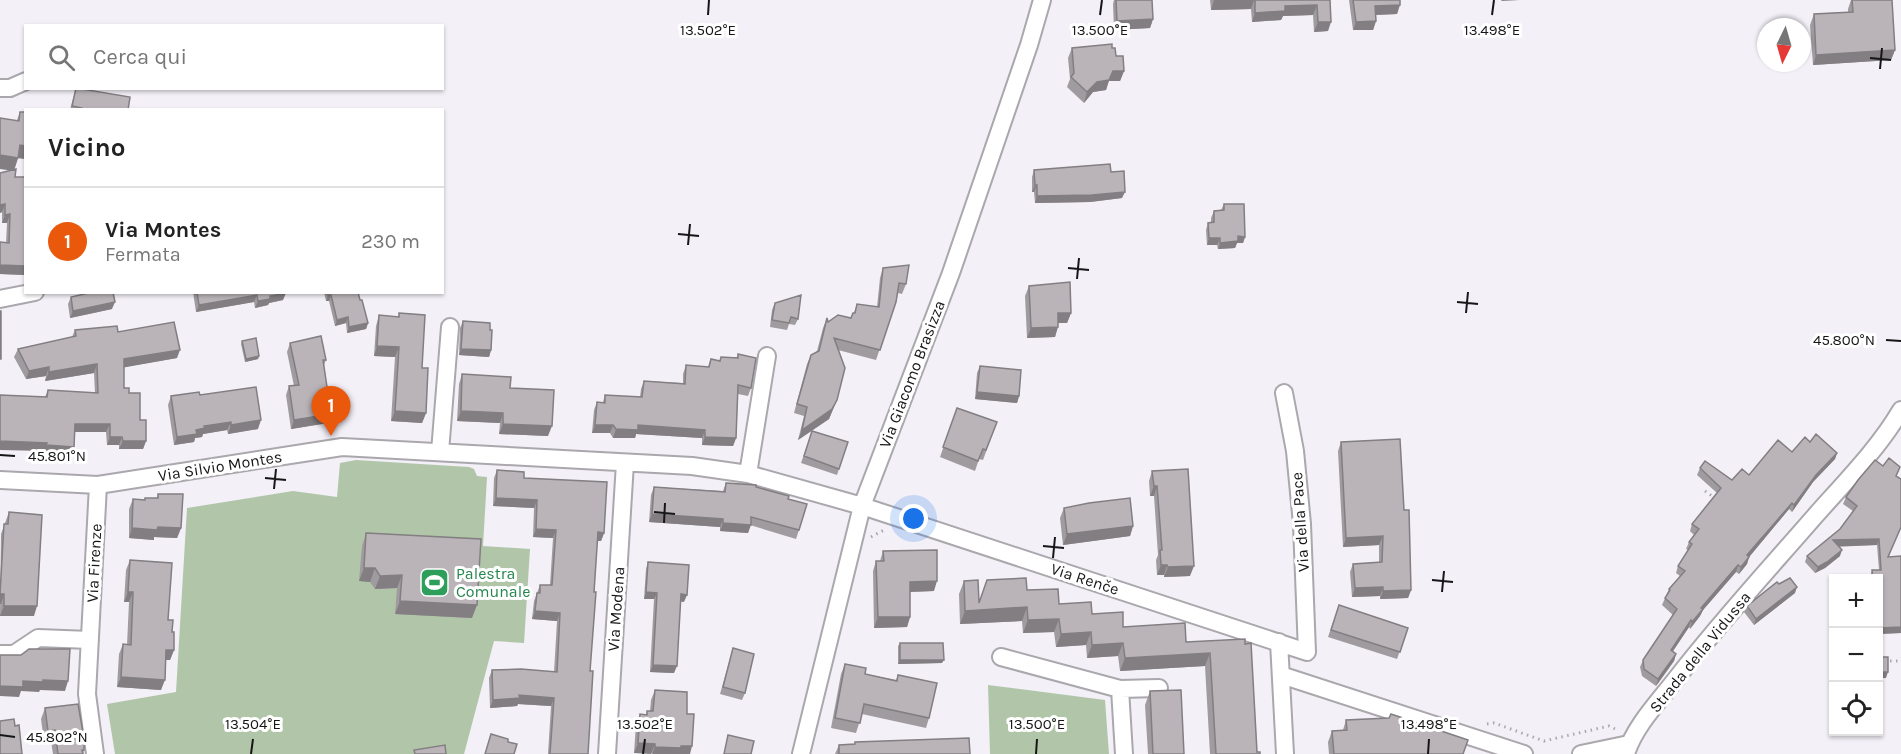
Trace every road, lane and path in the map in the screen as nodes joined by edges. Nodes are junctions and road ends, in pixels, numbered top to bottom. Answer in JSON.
{"nodes":[{"id":1,"x":1042,"y":0,"type":"edge"},
{"id":2,"x":24,"y":82,"type":"edge"},
{"id":3,"x":0,"y":88,"type":"edge"},
{"id":4,"x":25,"y":294,"type":"edge"},
{"id":5,"x":0,"y":299,"type":"edge"},
{"id":6,"x":450,"y":327,"type":"dead end"},
{"id":7,"x":767,"y":356,"type":"dead end"},
{"id":8,"x":1284,"y":393,"type":"dead end"},
{"id":9,"x":1900,"y":417,"type":"edge"},
{"id":10,"x":440,"y":452,"type":"junction"},
{"id":11,"x":625,"y":463,"type":"junction"},
{"id":12,"x":748,"y":474,"type":"junction"},
{"id":13,"x":0,"y":480,"type":"edge"},
{"id":14,"x":98,"y":485,"type":"junction"},
{"id":15,"x":1705,"y":490,"type":"dead end"},
{"id":16,"x":1722,"y":504,"type":"edge"},
{"id":17,"x":862,"y":506,"type":"junction"},
{"id":18,"x":90,"y":640,"type":"junction"},
{"id":19,"x":1279,"y":642,"type":"junction"},
{"id":20,"x":1307,"y":652,"type":"joint"},
{"id":21,"x":0,"y":654,"type":"edge"},
{"id":22,"x":1001,"y":657,"type":"dead end"},
{"id":23,"x":1901,"y":658,"type":"edge"},
{"id":24,"x":1883,"y":661,"type":"edge"},
{"id":25,"x":1281,"y":675,"type":"junction"},
{"id":26,"x":1159,"y":688,"type":"edge"},
{"id":27,"x":1120,"y":689,"type":"junction"},
{"id":28,"x":1493,"y":749,"type":"edge"},
{"id":29,"x":1628,"y":749,"type":"edge"},
{"id":30,"x":95,"y":754,"type":"edge"},
{"id":31,"x":607,"y":754,"type":"edge"},
{"id":32,"x":801,"y":754,"type":"edge"},
{"id":33,"x":1125,"y":754,"type":"edge"},
{"id":34,"x":1285,"y":754,"type":"edge"},
{"id":35,"x":1524,"y":754,"type":"edge"},
{"id":36,"x":1581,"y":754,"type":"edge"}],
"edges":[{"from":1,"to":17,"type":"street","name":"Via Giacomo Brasizza"},
{"from":2,"to":3,"type":"street"},
{"from":4,"to":5,"type":"street"},
{"from":6,"to":10,"type":"street"},
{"from":7,"to":12,"type":"street"},
{"from":8,"to":20,"type":"street","name":"Via della Pace"},
{"from":9,"to":29,"type":"street","name":"Strada della Vidussa"},
{"from":10,"to":11,"type":"street","name":"Via Silvio Montes"},
{"from":10,"to":14,"type":"street","name":"Via Silvio Montes"},
{"from":11,"to":12,"type":"street","name":"Via Silvio Montes"},
{"from":11,"to":31,"type":"street","name":"Via Modena"},
{"from":12,"to":17,"type":"street","name":"Via Silvio Montes"},
{"from":13,"to":14,"type":"street","name":"Via Silvio Montes"},
{"from":14,"to":18,"type":"street","name":"Via Firenze"},
{"from":15,"to":16,"type":"path"},
{"from":17,"to":19,"type":"street","name":"Via Renče"},
{"from":17,"to":32,"type":"street","name":"Via Giacomo Brasizza"},
{"from":18,"to":21,"type":"street"},
{"from":18,"to":30,"type":"street","name":"Via Firenze"},
{"from":19,"to":20,"type":"street","name":"Via Renče"},
{"from":19,"to":25,"type":"street"},
{"from":22,"to":27,"type":"street"},
{"from":23,"to":24,"type":"path"},
{"from":25,"to":28,"type":"street"},
{"from":25,"to":34,"type":"street"},
{"from":26,"to":27,"type":"street"},
{"from":27,"to":33,"type":"street"},
{"from":28,"to":35,"type":"street"},
{"from":29,"to":36,"type":"street"}]}
